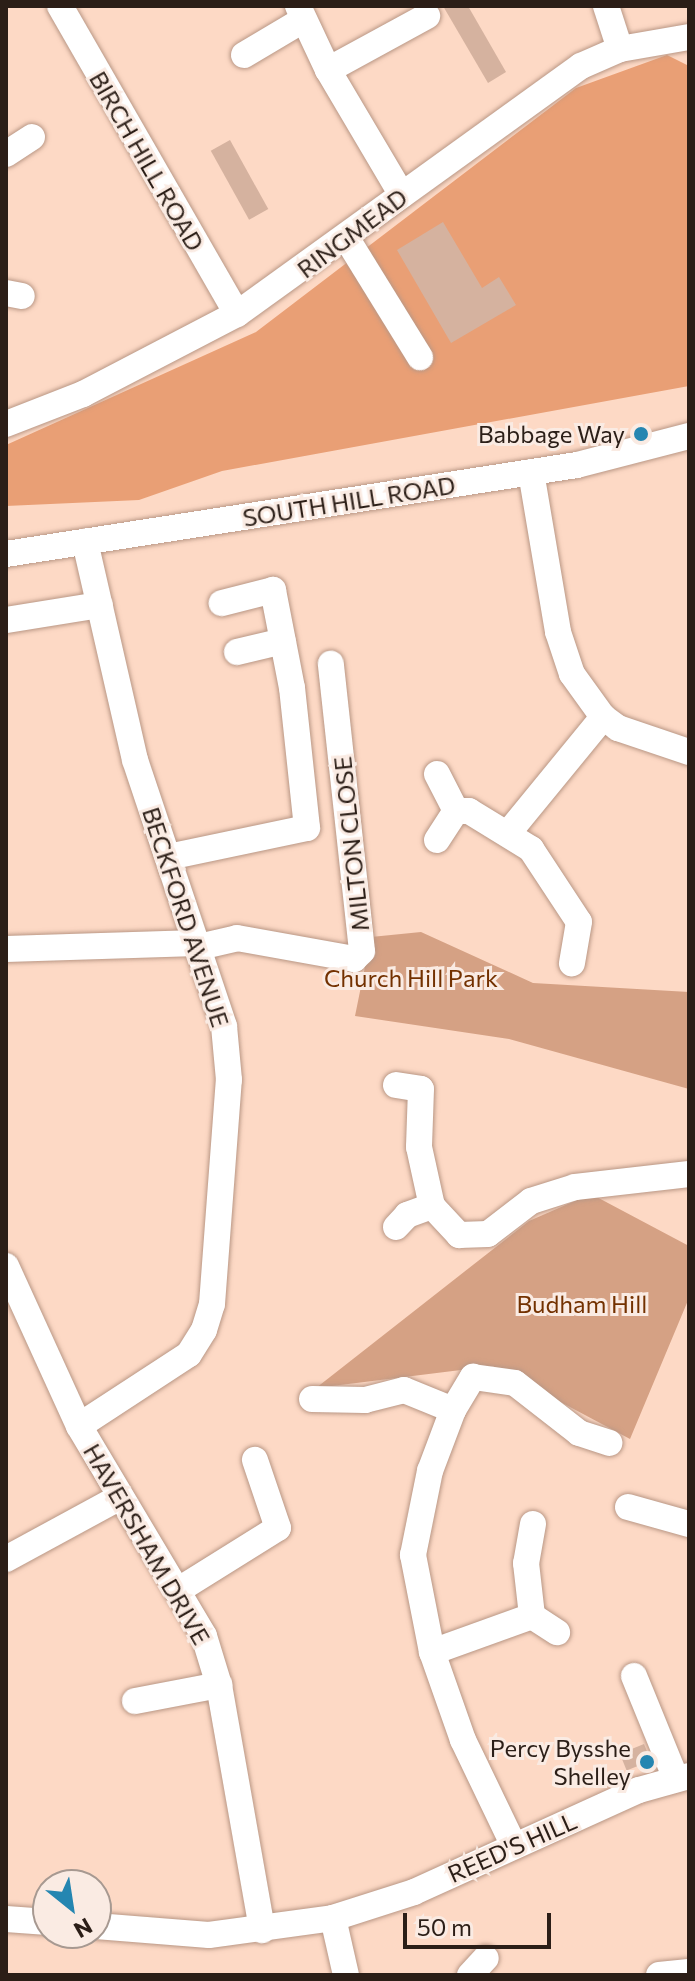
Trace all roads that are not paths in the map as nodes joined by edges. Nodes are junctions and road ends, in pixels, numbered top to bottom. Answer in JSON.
{"nodes":[{"id":1,"x":60,"y":6,"type":"edge"},
{"id":2,"x":606,"y":6,"type":"edge"},
{"id":3,"x":300,"y":13,"type":"edge"},
{"id":4,"x":427,"y":16,"type":"dead end"},
{"id":5,"x":689,"y":37,"type":"edge"},
{"id":6,"x":620,"y":49,"type":"junction"},
{"id":7,"x":244,"y":55,"type":"dead end"},
{"id":8,"x":328,"y":70,"type":"junction"},
{"id":9,"x":32,"y":137,"type":"dead end"},
{"id":10,"x":6,"y":154,"type":"edge"},
{"id":11,"x":402,"y":195,"type":"junction"},
{"id":12,"x":347,"y":239,"type":"junction"},
{"id":13,"x":237,"y":314,"type":"junction"},
{"id":14,"x":420,"y":357,"type":"dead end"},
{"id":15,"x":6,"y":424,"type":"edge"},
{"id":16,"x":689,"y":436,"type":"edge"},
{"id":17,"x":531,"y":472,"type":"junction"},
{"id":18,"x":85,"y":542,"type":"junction"},
{"id":19,"x":6,"y":554,"type":"edge"},
{"id":20,"x":222,"y":603,"type":"dead end"},
{"id":21,"x":100,"y":605,"type":"junction"},
{"id":22,"x":6,"y":620,"type":"edge"},
{"id":23,"x":283,"y":641,"type":"junction"},
{"id":24,"x":237,"y":652,"type":"dead end"},
{"id":25,"x":331,"y":664,"type":"dead end"},
{"id":26,"x":603,"y":717,"type":"junction"},
{"id":27,"x":689,"y":752,"type":"edge"},
{"id":28,"x":437,"y":774,"type":"dead end"},
{"id":29,"x":456,"y":811,"type":"junction"},
{"id":30,"x":509,"y":832,"type":"junction"},
{"id":31,"x":437,"y":840,"type":"dead end"},
{"id":32,"x":168,"y":857,"type":"junction"},
{"id":33,"x":198,"y":945,"type":"junction"},
{"id":34,"x":6,"y":949,"type":"edge"},
{"id":35,"x":572,"y":963,"type":"dead end"},
{"id":36,"x":415,"y":1080,"type":"dead end"},
{"id":37,"x":689,"y":1174,"type":"edge"},
{"id":38,"x":432,"y":1206,"type":"junction"},
{"id":39,"x":396,"y":1227,"type":"dead end"},
{"id":40,"x":6,"y":1266,"type":"edge"},
{"id":41,"x":312,"y":1399,"type":"dead end"},
{"id":42,"x":453,"y":1410,"type":"junction"},
{"id":43,"x":79,"y":1426,"type":"junction"},
{"id":44,"x":609,"y":1443,"type":"dead end"},
{"id":45,"x":255,"y":1460,"type":"dead end"},
{"id":46,"x":120,"y":1497,"type":"junction"},
{"id":47,"x":628,"y":1507,"type":"dead end"},
{"id":48,"x":533,"y":1524,"type":"dead end"},
{"id":49,"x":689,"y":1524,"type":"edge"},
{"id":50,"x":6,"y":1559,"type":"edge"},
{"id":51,"x":177,"y":1591,"type":"junction"},
{"id":52,"x":532,"y":1616,"type":"junction"},
{"id":53,"x":557,"y":1632,"type":"dead end"},
{"id":54,"x":432,"y":1652,"type":"junction"},
{"id":55,"x":634,"y":1676,"type":"dead end"},
{"id":56,"x":219,"y":1685,"type":"junction"},
{"id":57,"x":135,"y":1701,"type":"dead end"},
{"id":58,"x":683,"y":1777,"type":"edge"},
{"id":59,"x":514,"y":1846,"type":"junction"},
{"id":60,"x":333,"y":1918,"type":"junction"},
{"id":61,"x":6,"y":1919,"type":"edge"},
{"id":62,"x":32,"y":1921,"type":"edge"},
{"id":63,"x":112,"y":1927,"type":"edge"},
{"id":64,"x":262,"y":1930,"type":"junction"},
{"id":65,"x":689,"y":1972,"type":"edge"},
{"id":66,"x":346,"y":1975,"type":"edge"},
{"id":67,"x":659,"y":1975,"type":"edge"}],
"edges":[{"from":1,"to":13,"type":"street","name":"BIRCH HILL ROAD"},
{"from":2,"to":6,"type":"street"},
{"from":3,"to":7,"type":"street"},
{"from":3,"to":8,"type":"street"},
{"from":4,"to":8,"type":"street"},
{"from":5,"to":6,"type":"street","name":"RINGMEAD"},
{"from":6,"to":11,"type":"street","name":"RINGMEAD"},
{"from":8,"to":11,"type":"street"},
{"from":9,"to":10,"type":"street"},
{"from":11,"to":12,"type":"street","name":"RINGMEAD"},
{"from":12,"to":13,"type":"street","name":"RINGMEAD"},
{"from":12,"to":14,"type":"street"},
{"from":13,"to":15,"type":"street","name":"RINGMEAD"},
{"from":16,"to":17,"type":"street","name":"SOUTH HILL ROAD"},
{"from":17,"to":18,"type":"street","name":"SOUTH HILL ROAD"},
{"from":17,"to":26,"type":"street"},
{"from":18,"to":19,"type":"street","name":"SOUTH HILL ROAD"},
{"from":18,"to":21,"type":"street","name":"BECKFORD AVENUE"},
{"from":20,"to":23,"type":"street"},
{"from":21,"to":22,"type":"street"},
{"from":21,"to":32,"type":"street","name":"BECKFORD AVENUE"},
{"from":23,"to":24,"type":"street"},
{"from":23,"to":32,"type":"street"},
{"from":25,"to":33,"type":"street","name":"MILTON CLOSE"},
{"from":26,"to":27,"type":"street"},
{"from":26,"to":30,"type":"street"},
{"from":28,"to":29,"type":"street"},
{"from":29,"to":30,"type":"street"},
{"from":29,"to":31,"type":"street"},
{"from":30,"to":35,"type":"street"},
{"from":32,"to":33,"type":"street","name":"BECKFORD AVENUE"},
{"from":33,"to":34,"type":"street"},
{"from":33,"to":43,"type":"street","name":"BECKFORD AVENUE"},
{"from":36,"to":38,"type":"street"},
{"from":37,"to":38,"type":"street"},
{"from":38,"to":39,"type":"street"},
{"from":40,"to":43,"type":"street","name":"HAVERSHAM DRIVE"},
{"from":41,"to":42,"type":"street"},
{"from":42,"to":44,"type":"street"},
{"from":42,"to":54,"type":"street"},
{"from":43,"to":46,"type":"street","name":"HAVERSHAM DRIVE"},
{"from":45,"to":51,"type":"street"},
{"from":46,"to":50,"type":"street"},
{"from":46,"to":51,"type":"street","name":"HAVERSHAM DRIVE"},
{"from":47,"to":49,"type":"street"},
{"from":48,"to":52,"type":"street"},
{"from":51,"to":56,"type":"street","name":"HAVERSHAM DRIVE"},
{"from":52,"to":53,"type":"street"},
{"from":52,"to":54,"type":"street"},
{"from":54,"to":59,"type":"street"},
{"from":55,"to":58,"type":"street"},
{"from":56,"to":57,"type":"street"},
{"from":56,"to":64,"type":"street","name":"HAVERSHAM DRIVE"},
{"from":58,"to":59,"type":"street","name":"REED'S HILL"},
{"from":59,"to":60,"type":"street","name":"REED'S HILL"},
{"from":60,"to":64,"type":"street","name":"REED'S HILL"},
{"from":60,"to":66,"type":"street"},
{"from":61,"to":62,"type":"street"},
{"from":63,"to":64,"type":"street","name":"REED'S HILL"},
{"from":65,"to":67,"type":"street"}]}
